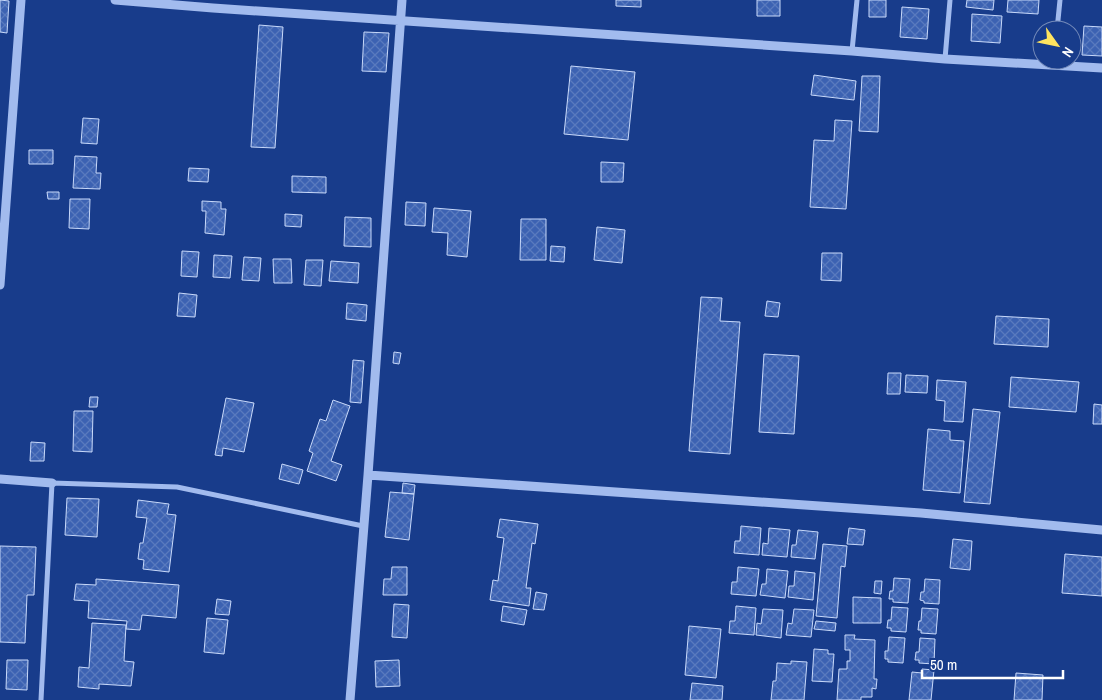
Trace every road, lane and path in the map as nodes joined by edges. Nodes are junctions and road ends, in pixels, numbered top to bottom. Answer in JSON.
{"nodes":[{"id":1,"x":21,"y":0,"type":"edge"},
{"id":2,"x":115,"y":0,"type":"edge"},
{"id":3,"x":402,"y":0,"type":"edge"},
{"id":4,"x":857,"y":0,"type":"edge"},
{"id":5,"x":950,"y":0,"type":"edge"},
{"id":6,"x":1060,"y":0,"type":"edge"},
{"id":7,"x":213,"y":4,"type":"edge"},
{"id":8,"x":401,"y":20,"type":"junction"},
{"id":9,"x":1058,"y":20,"type":"edge"},
{"id":10,"x":852,"y":51,"type":"junction"},
{"id":11,"x":945,"y":59,"type":"junction"},
{"id":12,"x":1032,"y":62,"type":"edge"},
{"id":13,"x":1082,"y":66,"type":"edge"},
{"id":14,"x":1102,"y":68,"type":"edge"},
{"id":15,"x":2,"y":225,"type":"edge"},
{"id":16,"x":0,"y":285,"type":"edge"},
{"id":17,"x":368,"y":475,"type":"junction"},
{"id":18,"x":0,"y":479,"type":"edge"},
{"id":19,"x":52,"y":483,"type":"junction"},
{"id":20,"x":363,"y":526,"type":"junction"},
{"id":21,"x":1102,"y":530,"type":"edge"},
{"id":22,"x":41,"y":700,"type":"edge"},
{"id":23,"x":350,"y":700,"type":"edge"}],
"edges":[{"from":1,"to":15,"type":"street"},
{"from":2,"to":7,"type":"street"},
{"from":3,"to":8,"type":"street"},
{"from":4,"to":10,"type":"street"},
{"from":5,"to":11,"type":"street"},
{"from":6,"to":9,"type":"street"},
{"from":7,"to":8,"type":"street"},
{"from":8,"to":10,"type":"street"},
{"from":8,"to":17,"type":"street"},
{"from":10,"to":11,"type":"street"},
{"from":11,"to":12,"type":"street"},
{"from":13,"to":14,"type":"street"},
{"from":15,"to":16,"type":"street"},
{"from":17,"to":20,"type":"street"},
{"from":17,"to":21,"type":"street"},
{"from":18,"to":19,"type":"street"},
{"from":19,"to":20,"type":"street"},
{"from":19,"to":22,"type":"street"},
{"from":20,"to":23,"type":"street"}]}
